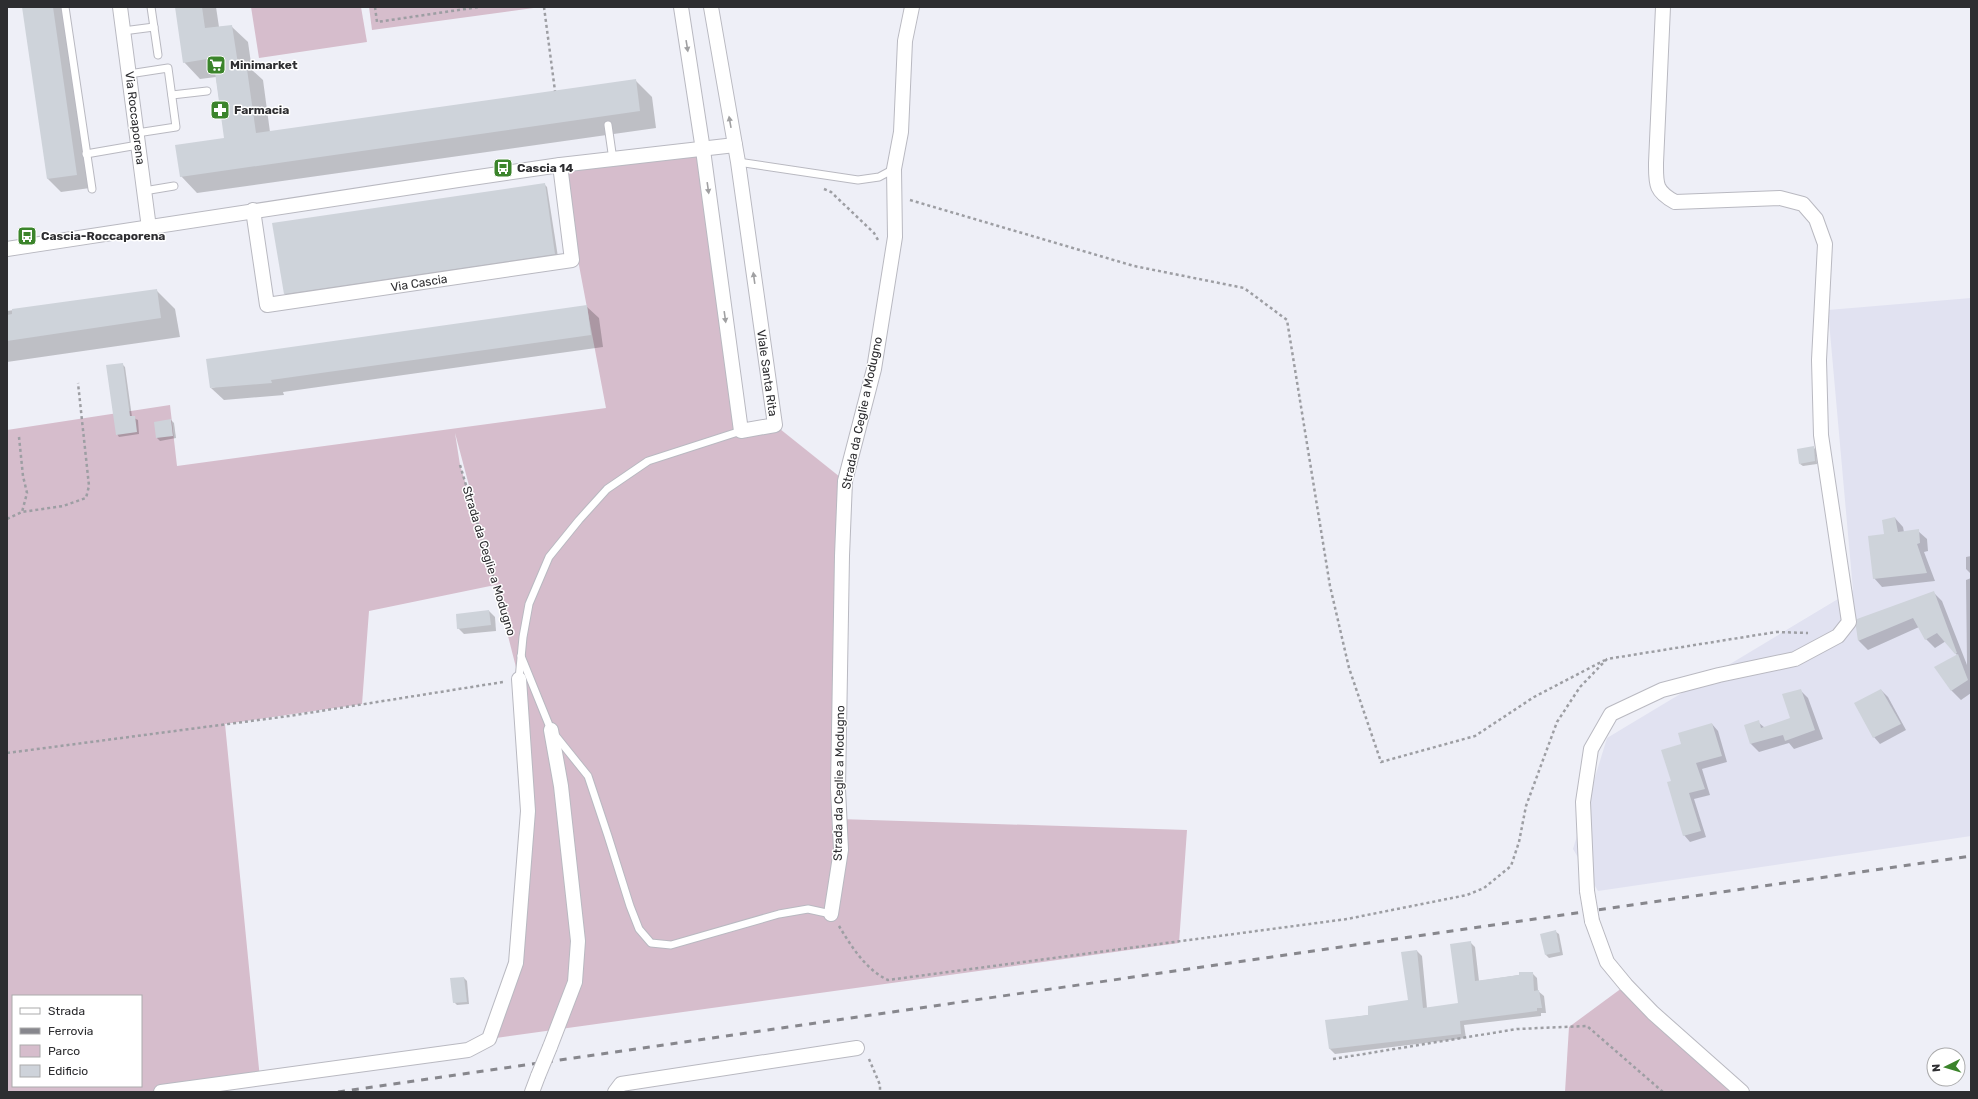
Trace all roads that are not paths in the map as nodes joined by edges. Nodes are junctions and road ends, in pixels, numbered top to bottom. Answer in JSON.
{"nodes":[{"id":1,"x":65,"y":7,"type":"edge"},
{"id":2,"x":120,"y":7,"type":"edge"},
{"id":3,"x":151,"y":7,"type":"edge"},
{"id":4,"x":681,"y":7,"type":"edge"},
{"id":5,"x":711,"y":7,"type":"edge"},
{"id":6,"x":912,"y":7,"type":"edge"},
{"id":7,"x":1663,"y":7,"type":"edge"},
{"id":8,"x":154,"y":26,"type":"junction"},
{"id":9,"x":123,"y":31,"type":"junction"},
{"id":10,"x":158,"y":54,"type":"dead end"},
{"id":11,"x":129,"y":74,"type":"junction"},
{"id":12,"x":207,"y":91,"type":"dead end"},
{"id":13,"x":172,"y":95,"type":"junction"},
{"id":14,"x":608,"y":124,"type":"dead end"},
{"id":15,"x":138,"y":139,"type":"junction"},
{"id":16,"x":734,"y":145,"type":"junction"},
{"id":17,"x":703,"y":150,"type":"junction"},
{"id":18,"x":86,"y":154,"type":"junction"},
{"id":19,"x":613,"y":160,"type":"junction"},
{"id":20,"x":738,"y":162,"type":"junction"},
{"id":21,"x":560,"y":166,"type":"junction"},
{"id":22,"x":894,"y":169,"type":"junction"},
{"id":23,"x":174,"y":186,"type":"dead end"},
{"id":24,"x":92,"y":189,"type":"dead end"},
{"id":25,"x":144,"y":191,"type":"junction"},
{"id":26,"x":253,"y":210,"type":"junction"},
{"id":27,"x":149,"y":228,"type":"junction"},
{"id":28,"x":7,"y":250,"type":"edge"},
{"id":29,"x":741,"y":431,"type":"junction"},
{"id":30,"x":521,"y":656,"type":"junction"},
{"id":31,"x":519,"y":679,"type":"joint"},
{"id":32,"x":551,"y":730,"type":"junction"},
{"id":33,"x":831,"y":914,"type":"joint"},
{"id":34,"x":857,"y":1048,"type":"road end"},
{"id":35,"x":161,"y":1092,"type":"edge"},
{"id":36,"x":532,"y":1092,"type":"edge"},
{"id":37,"x":615,"y":1092,"type":"edge"},
{"id":38,"x":1742,"y":1092,"type":"edge"}],
"edges":[{"from":1,"to":18,"type":"lane"},
{"from":2,"to":9,"type":"street","name":"Via Roccaporena"},
{"from":3,"to":8,"type":"lane"},
{"from":4,"to":17,"type":"street","one_way":true},
{"from":16,"to":5,"type":"street","name":"Viale Santa Rita","one_way":true},
{"from":6,"to":22,"type":"street","name":"Strada da Ceglie a Modugno"},
{"from":7,"to":38,"type":"street","bridge":true},
{"from":8,"to":9,"type":"lane"},
{"from":8,"to":10,"type":"lane"},
{"from":9,"to":11,"type":"street","name":"Via Roccaporena"},
{"from":11,"to":13,"type":"lane"},
{"from":11,"to":15,"type":"street","name":"Via Roccaporena"},
{"from":12,"to":13,"type":"lane"},
{"from":13,"to":15,"type":"lane"},
{"from":14,"to":19,"type":"lane"},
{"from":15,"to":18,"type":"lane"},
{"from":15,"to":25,"type":"street","name":"Via Roccaporena"},
{"from":16,"to":17,"type":"street"},
{"from":16,"to":20,"type":"street","name":"Viale Santa Rita"},
{"from":17,"to":19,"type":"street"},
{"from":17,"to":29,"type":"street","one_way":true},
{"from":18,"to":24,"type":"lane"},
{"from":19,"to":21,"type":"street"},
{"from":20,"to":22,"type":"lane"},
{"from":29,"to":20,"type":"street","name":"Viale Santa Rita","one_way":true},
{"from":21,"to":26,"type":"street"},
{"from":21,"to":26,"type":"street","name":"Via Cascia"},
{"from":22,"to":33,"type":"street","name":"Strada da Ceglie a Modugno"},
{"from":23,"to":25,"type":"lane"},
{"from":25,"to":27,"type":"street","name":"Via Roccaporena"},
{"from":26,"to":27,"type":"street"},
{"from":27,"to":28,"type":"street"},
{"from":29,"to":30,"type":"lane"},
{"from":30,"to":31,"type":"lane"},
{"from":30,"to":32,"type":"lane"},
{"from":31,"to":35,"type":"street"},
{"from":32,"to":33,"type":"lane"},
{"from":32,"to":36,"type":"street","bridge":true},
{"from":34,"to":37,"type":"street"}]}
